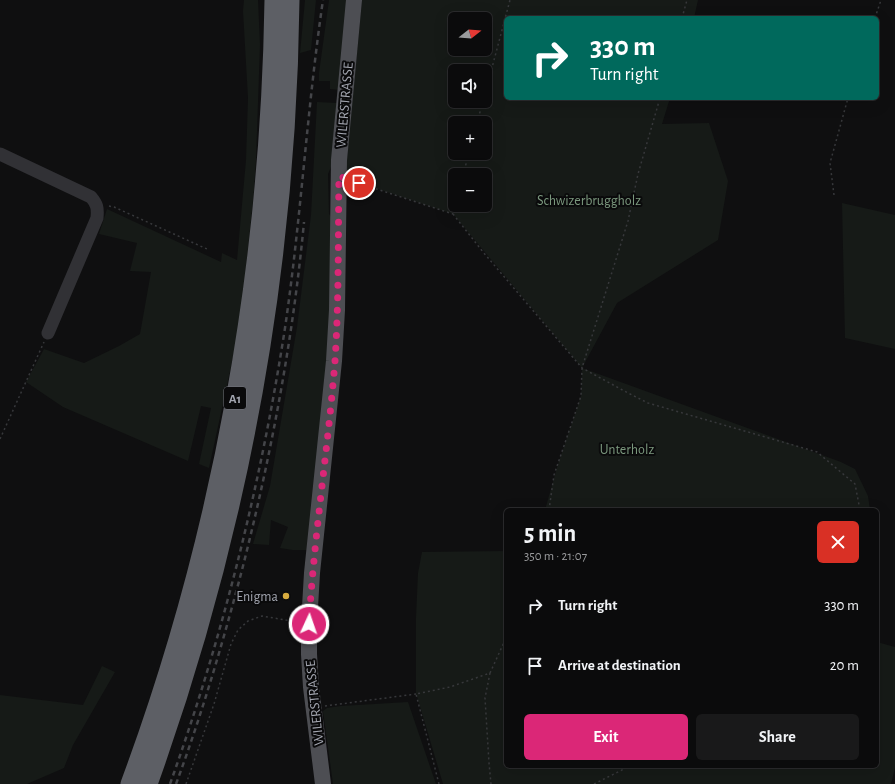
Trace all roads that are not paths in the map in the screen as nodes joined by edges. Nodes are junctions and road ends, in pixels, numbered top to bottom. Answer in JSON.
{"nodes":[{"id":1,"x":274,"y":0,"type":"edge"},
{"id":2,"x":290,"y":0,"type":"edge"},
{"id":3,"x":354,"y":0,"type":"edge"},
{"id":4,"x":0,"y":154,"type":"edge"},
{"id":5,"x":48,"y":333,"type":"road end"},
{"id":6,"x":130,"y":784,"type":"edge"},
{"id":7,"x":148,"y":784,"type":"edge"},
{"id":8,"x":324,"y":784,"type":"edge"}],
"edges":[{"from":1,"to":6,"type":"highway","number":"A1"},
{"from":2,"to":7,"type":"highway","number":"A1"},
{"from":3,"to":8,"type":"main road","name":"WILERSTRASSE"},
{"from":4,"to":5,"type":"street"}]}
